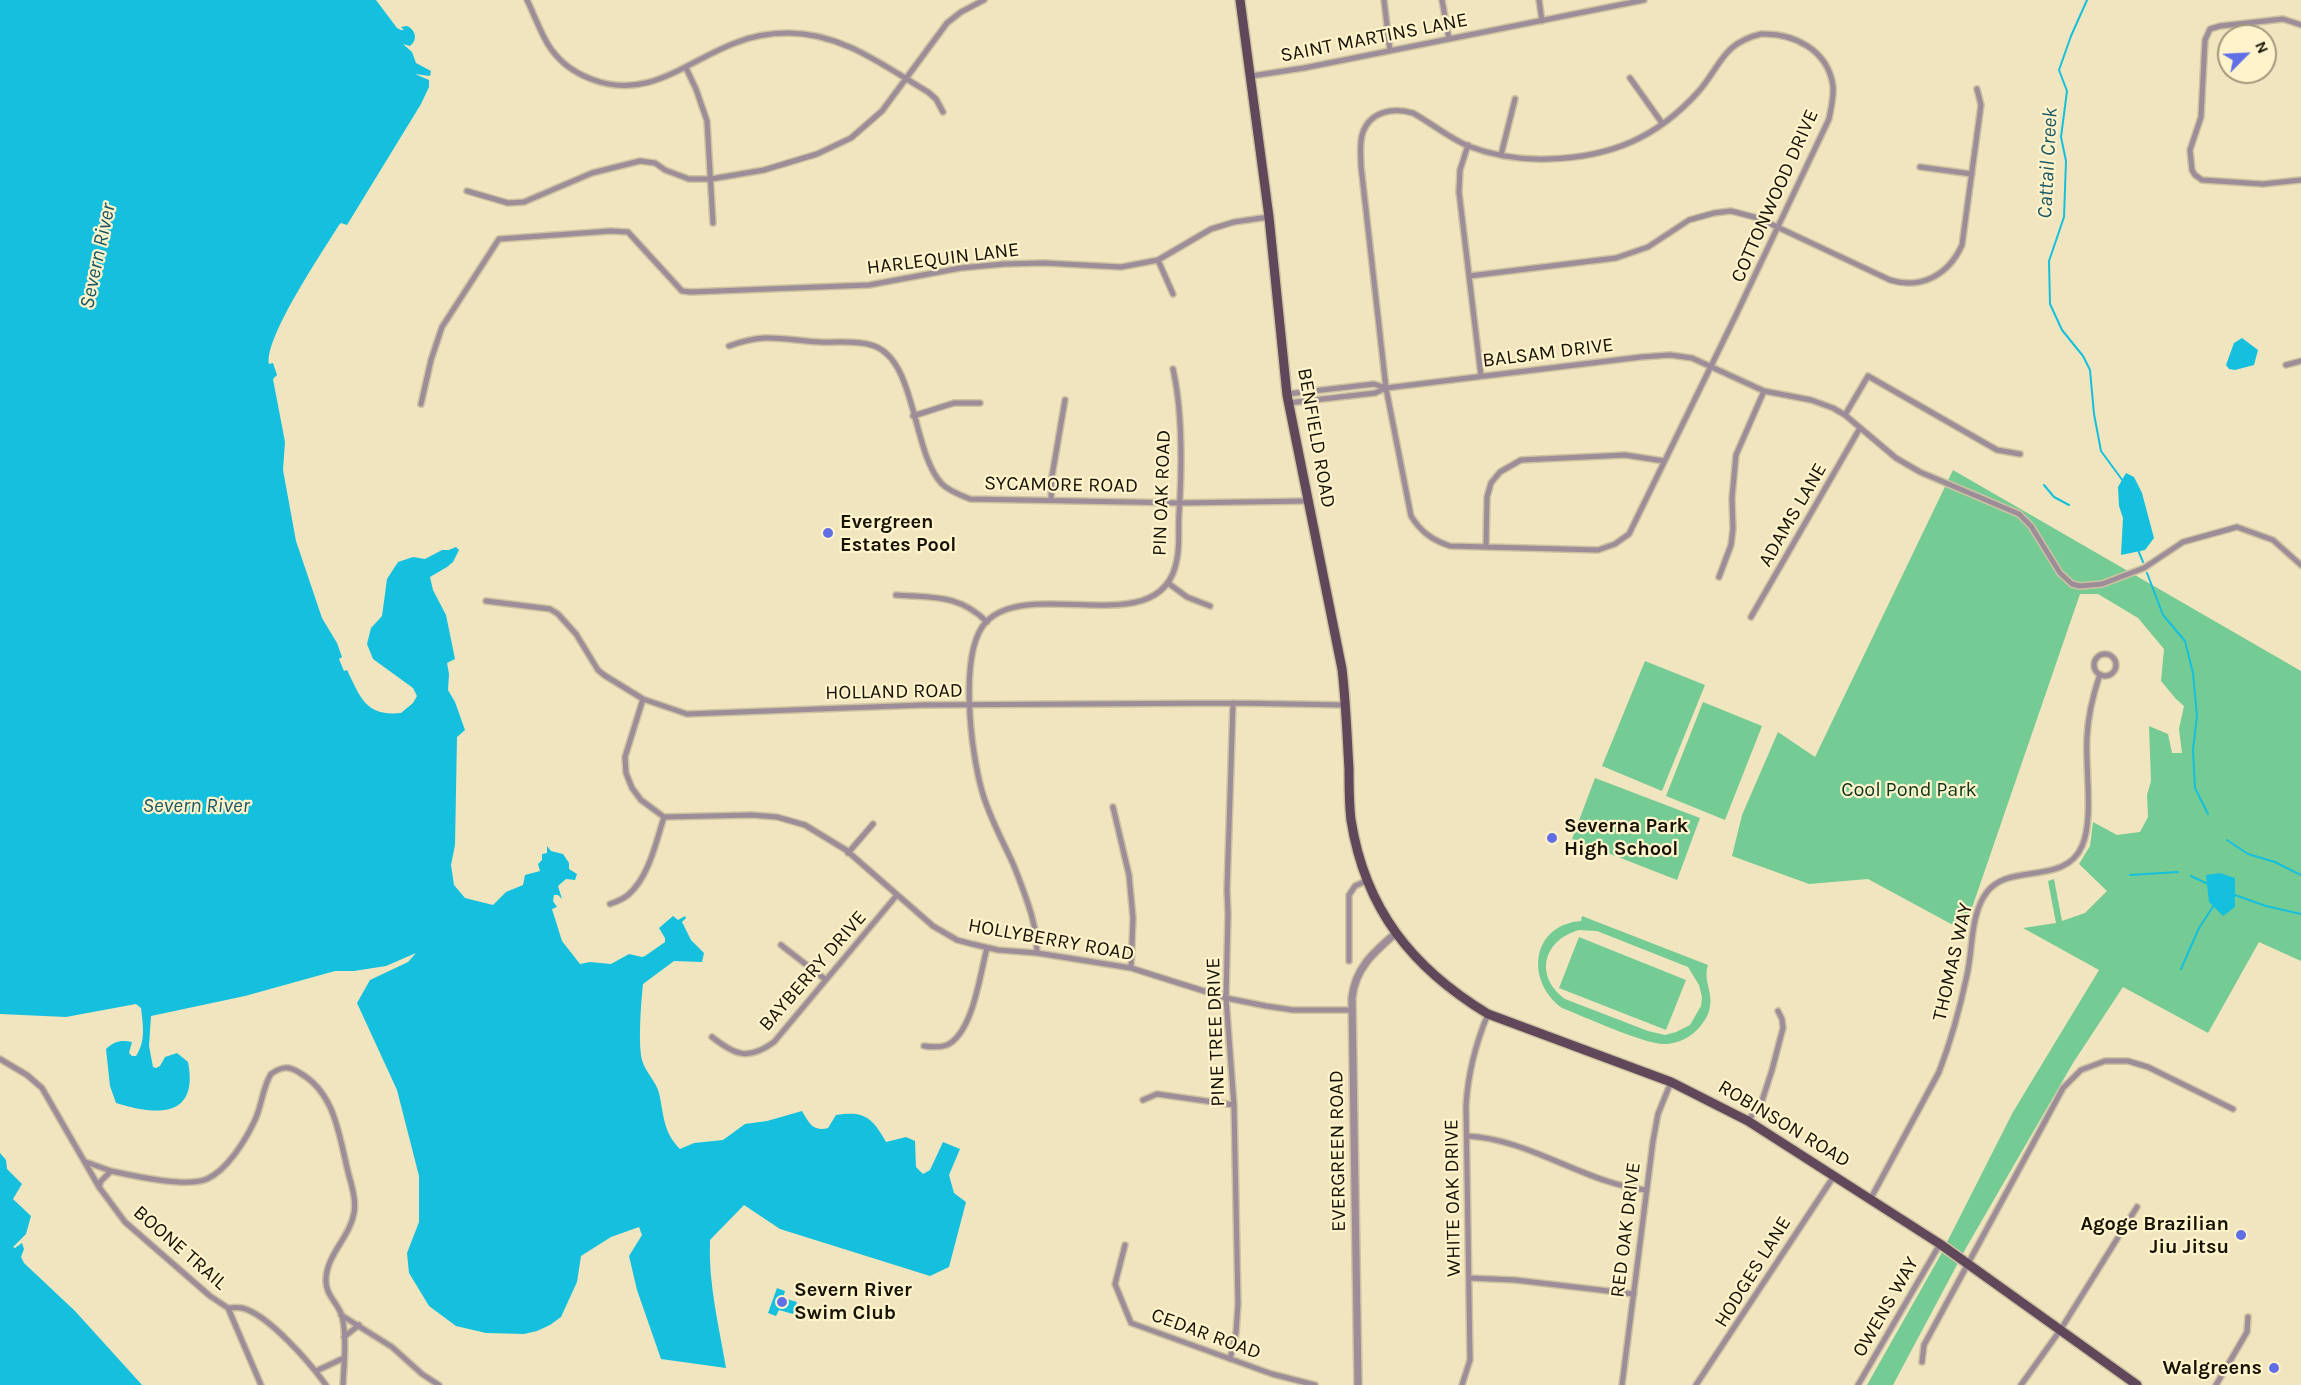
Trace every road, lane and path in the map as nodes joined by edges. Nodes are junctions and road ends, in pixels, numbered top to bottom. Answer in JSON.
{"nodes":[{"id":1,"x":527,"y":0,"type":"edge"},
{"id":2,"x":984,"y":0,"type":"edge"},
{"id":3,"x":1240,"y":0,"type":"edge"},
{"id":4,"x":1384,"y":0,"type":"edge"},
{"id":5,"x":1442,"y":0,"type":"edge"},
{"id":6,"x":1539,"y":0,"type":"edge"},
{"id":7,"x":1642,"y":0,"type":"edge"},
{"id":8,"x":1542,"y":21,"type":"junction"},
{"id":9,"x":2301,"y":25,"type":"edge"},
{"id":10,"x":1449,"y":39,"type":"junction"},
{"id":11,"x":1390,"y":51,"type":"junction"},
{"id":12,"x":686,"y":68,"type":"junction"},
{"id":13,"x":1251,"y":76,"type":"junction"},
{"id":14,"x":1630,"y":78,"type":"dead end"},
{"id":15,"x":906,"y":79,"type":"junction"},
{"id":16,"x":1977,"y":89,"type":"dead end"},
{"id":17,"x":1515,"y":99,"type":"dead end"},
{"id":18,"x":943,"y":112,"type":"dead end"},
{"id":19,"x":1662,"y":123,"type":"junction"},
{"id":20,"x":1468,"y":145,"type":"junction"},
{"id":21,"x":1501,"y":155,"type":"junction"},
{"id":22,"x":1920,"y":167,"type":"dead end"},
{"id":23,"x":1972,"y":174,"type":"junction"},
{"id":24,"x":711,"y":180,"type":"junction"},
{"id":25,"x":2301,"y":180,"type":"edge"},
{"id":26,"x":468,"y":191,"type":"dead end"},
{"id":27,"x":1269,"y":217,"type":"junction"},
{"id":28,"x":713,"y":223,"type":"dead end"},
{"id":29,"x":1779,"y":227,"type":"junction"},
{"id":30,"x":1158,"y":260,"type":"junction"},
{"id":31,"x":1469,"y":276,"type":"junction"},
{"id":32,"x":1173,"y":294,"type":"dead end"},
{"id":33,"x":729,"y":346,"type":"dead end"},
{"id":34,"x":2301,"y":361,"type":"edge"},
{"id":35,"x":2286,"y":364,"type":"dead end"},
{"id":36,"x":1711,"y":367,"type":"junction"},
{"id":37,"x":1173,"y":369,"type":"dead end"},
{"id":38,"x":1481,"y":376,"type":"junction"},
{"id":39,"x":1386,"y":388,"type":"junction"},
{"id":40,"x":1764,"y":391,"type":"junction"},
{"id":41,"x":1288,"y":398,"type":"junction"},
{"id":42,"x":1065,"y":400,"type":"dead end"},
{"id":43,"x":980,"y":403,"type":"dead end"},
{"id":44,"x":421,"y":404,"type":"dead end"},
{"id":45,"x":1845,"y":415,"type":"junction"},
{"id":46,"x":913,"y":416,"type":"junction"},
{"id":47,"x":1860,"y":428,"type":"junction"},
{"id":48,"x":2020,"y":454,"type":"dead end"},
{"id":49,"x":1664,"y":461,"type":"junction"},
{"id":50,"x":1051,"y":500,"type":"junction"},
{"id":51,"x":1308,"y":501,"type":"junction"},
{"id":52,"x":1180,"y":503,"type":"junction"},
{"id":53,"x":1486,"y":547,"type":"junction"},
{"id":54,"x":2301,"y":565,"type":"edge"},
{"id":55,"x":1719,"y":577,"type":"dead end"},
{"id":56,"x":1168,"y":583,"type":"junction"},
{"id":57,"x":896,"y":595,"type":"dead end"},
{"id":58,"x":486,"y":601,"type":"dead end"},
{"id":59,"x":1210,"y":606,"type":"dead end"},
{"id":60,"x":1751,"y":617,"type":"dead end"},
{"id":61,"x":987,"y":622,"type":"junction"},
{"id":62,"x":2100,"y":675,"type":"junction"},
{"id":63,"x":643,"y":699,"type":"junction"},
{"id":64,"x":1233,"y":703,"type":"junction"},
{"id":65,"x":970,"y":705,"type":"junction"},
{"id":66,"x":1346,"y":705,"type":"junction"},
{"id":67,"x":1113,"y":807,"type":"dead end"},
{"id":68,"x":664,"y":816,"type":"junction"},
{"id":69,"x":873,"y":824,"type":"dead end"},
{"id":70,"x":848,"y":853,"type":"junction"},
{"id":71,"x":1368,"y":880,"type":"junction"},
{"id":72,"x":897,"y":895,"type":"junction"},
{"id":73,"x":610,"y":904,"type":"dead end"},
{"id":74,"x":1395,"y":933,"type":"junction"},
{"id":75,"x":781,"y":945,"type":"dead end"},
{"id":76,"x":987,"y":948,"type":"junction"},
{"id":77,"x":1037,"y":953,"type":"junction"},
{"id":78,"x":1349,"y":961,"type":"dead end"},
{"id":79,"x":1131,"y":968,"type":"junction"},
{"id":80,"x":826,"y":980,"type":"junction"},
{"id":81,"x":1226,"y":998,"type":"junction"},
{"id":82,"x":1352,"y":1010,"type":"junction"},
{"id":83,"x":1778,"y":1011,"type":"dead end"},
{"id":84,"x":1488,"y":1014,"type":"junction"},
{"id":85,"x":712,"y":1037,"type":"dead end"},
{"id":86,"x":924,"y":1046,"type":"dead end"},
{"id":87,"x":0,"y":1059,"type":"edge"},
{"id":88,"x":1671,"y":1082,"type":"junction"},
{"id":89,"x":1143,"y":1101,"type":"dead end"},
{"id":90,"x":1234,"y":1105,"type":"junction"},
{"id":91,"x":2233,"y":1109,"type":"dead end"},
{"id":92,"x":1749,"y":1121,"type":"junction"},
{"id":93,"x":1467,"y":1136,"type":"junction"},
{"id":94,"x":85,"y":1161,"type":"junction"},
{"id":95,"x":111,"y":1172,"type":"junction"},
{"id":96,"x":1834,"y":1175,"type":"junction"},
{"id":97,"x":99,"y":1187,"type":"junction"},
{"id":98,"x":1646,"y":1190,"type":"junction"},
{"id":99,"x":1871,"y":1198,"type":"junction"},
{"id":100,"x":2137,"y":1207,"type":"dead end"},
{"id":101,"x":1940,"y":1244,"type":"junction"},
{"id":102,"x":1125,"y":1245,"type":"dead end"},
{"id":103,"x":1968,"y":1263,"type":"junction"},
{"id":104,"x":1469,"y":1278,"type":"junction"},
{"id":105,"x":1634,"y":1294,"type":"junction"},
{"id":106,"x":228,"y":1308,"type":"junction"},
{"id":107,"x":341,"y":1315,"type":"junction"},
{"id":108,"x":2248,"y":1317,"type":"dead end"},
{"id":109,"x":359,"y":1325,"type":"junction"},
{"id":110,"x":2061,"y":1329,"type":"junction"},
{"id":111,"x":344,"y":1337,"type":"junction"},
{"id":112,"x":344,"y":1358,"type":"junction"},
{"id":113,"x":1230,"y":1359,"type":"junction"},
{"id":114,"x":1922,"y":1362,"type":"dead end"},
{"id":115,"x":316,"y":1371,"type":"junction"},
{"id":116,"x":261,"y":1385,"type":"edge"},
{"id":117,"x":326,"y":1385,"type":"edge"},
{"id":118,"x":343,"y":1385,"type":"edge"},
{"id":119,"x":439,"y":1385,"type":"edge"},
{"id":120,"x":1316,"y":1385,"type":"edge"},
{"id":121,"x":1358,"y":1385,"type":"edge"},
{"id":122,"x":1462,"y":1385,"type":"edge"},
{"id":123,"x":1622,"y":1385,"type":"edge"},
{"id":124,"x":1696,"y":1385,"type":"edge"},
{"id":125,"x":1858,"y":1385,"type":"edge"},
{"id":126,"x":2021,"y":1385,"type":"edge"},
{"id":127,"x":2137,"y":1385,"type":"edge"},
{"id":128,"x":2216,"y":1385,"type":"edge"}],
"edges":[{"from":1,"to":12,"type":"street"},
{"from":2,"to":15,"type":"street"},
{"from":3,"to":13,"type":"main road","name":"BENFIELD ROAD"},
{"from":4,"to":11,"type":"street"},
{"from":5,"to":10,"type":"street"},
{"from":6,"to":8,"type":"street"},
{"from":7,"to":8,"type":"street","name":"SAINT MARTINS LANE"},
{"from":8,"to":10,"type":"street","name":"SAINT MARTINS LANE"},
{"from":9,"to":25,"type":"street"},
{"from":10,"to":11,"type":"street","name":"SAINT MARTINS LANE"},
{"from":11,"to":13,"type":"street","name":"SAINT MARTINS LANE"},
{"from":12,"to":15,"type":"street"},
{"from":12,"to":24,"type":"street"},
{"from":13,"to":27,"type":"main road","name":"BENFIELD ROAD"},
{"from":14,"to":19,"type":"street"},
{"from":15,"to":18,"type":"street"},
{"from":15,"to":24,"type":"street"},
{"from":16,"to":23,"type":"street"},
{"from":17,"to":21,"type":"street"},
{"from":19,"to":21,"type":"street","name":"COTTONWOOD DRIVE"},
{"from":19,"to":29,"type":"street","name":"COTTONWOOD DRIVE"},
{"from":20,"to":21,"type":"street","name":"COTTONWOOD DRIVE"},
{"from":20,"to":31,"type":"street"},
{"from":20,"to":39,"type":"street","name":"COTTONWOOD DRIVE"},
{"from":22,"to":23,"type":"street"},
{"from":23,"to":29,"type":"street"},
{"from":24,"to":26,"type":"street"},
{"from":24,"to":28,"type":"street"},
{"from":27,"to":30,"type":"street","name":"HARLEQUIN LANE"},
{"from":27,"to":41,"type":"main road","name":"BENFIELD ROAD"},
{"from":29,"to":31,"type":"street"},
{"from":29,"to":36,"type":"street","name":"COTTONWOOD DRIVE"},
{"from":30,"to":32,"type":"street"},
{"from":30,"to":44,"type":"street","name":"HARLEQUIN LANE"},
{"from":31,"to":38,"type":"street"},
{"from":33,"to":46,"type":"street","name":"SYCAMORE ROAD"},
{"from":34,"to":35,"type":"street"},
{"from":36,"to":38,"type":"street","name":"BALSAM DRIVE"},
{"from":36,"to":40,"type":"street","name":"BALSAM DRIVE"},
{"from":36,"to":49,"type":"street","name":"COTTONWOOD DRIVE"},
{"from":37,"to":52,"type":"street","name":"PIN OAK ROAD"},
{"from":38,"to":39,"type":"street","name":"BALSAM DRIVE"},
{"from":39,"to":41,"type":"street","name":"BALSAM DRIVE"},
{"from":39,"to":41,"type":"street","name":"BALSAM DRIVE"},
{"from":39,"to":53,"type":"street","name":"COTTONWOOD DRIVE"},
{"from":40,"to":45,"type":"street","name":"BALSAM DRIVE"},
{"from":40,"to":55,"type":"street"},
{"from":41,"to":51,"type":"main road","name":"BENFIELD ROAD"},
{"from":42,"to":50,"type":"street"},
{"from":43,"to":46,"type":"street"},
{"from":45,"to":47,"type":"street","name":"BALSAM DRIVE"},
{"from":45,"to":48,"type":"street"},
{"from":46,"to":50,"type":"street","name":"SYCAMORE ROAD"},
{"from":47,"to":54,"type":"street","name":"BALSAM DRIVE"},
{"from":47,"to":60,"type":"street","name":"ADAMS LANE"},
{"from":49,"to":53,"type":"street","name":"COTTONWOOD DRIVE"},
{"from":49,"to":53,"type":"street"},
{"from":50,"to":52,"type":"street","name":"SYCAMORE ROAD"},
{"from":51,"to":52,"type":"street","name":"SYCAMORE ROAD"},
{"from":51,"to":66,"type":"main road","name":"BENFIELD ROAD"},
{"from":52,"to":56,"type":"street","name":"PIN OAK ROAD"},
{"from":56,"to":59,"type":"street"},
{"from":56,"to":61,"type":"street","name":"PIN OAK ROAD"},
{"from":57,"to":61,"type":"street"},
{"from":58,"to":63,"type":"street","name":"HOLLAND ROAD"},
{"from":61,"to":65,"type":"street"},
{"from":62,"to":62,"type":"street"},
{"from":62,"to":99,"type":"street","name":"THOMAS WAY"},
{"from":63,"to":65,"type":"street","name":"HOLLAND ROAD"},
{"from":63,"to":68,"type":"street"},
{"from":64,"to":65,"type":"street","name":"HOLLAND ROAD"},
{"from":64,"to":66,"type":"street","name":"HOLLAND ROAD"},
{"from":64,"to":81,"type":"street","name":"PINE TREE DRIVE"},
{"from":65,"to":77,"type":"street"},
{"from":66,"to":71,"type":"main road","name":"BENFIELD ROAD"},
{"from":67,"to":79,"type":"street"},
{"from":68,"to":70,"type":"street","name":"HOLLYBERRY ROAD"},
{"from":68,"to":73,"type":"street"},
{"from":69,"to":70,"type":"street"},
{"from":70,"to":72,"type":"street","name":"HOLLYBERRY ROAD"},
{"from":71,"to":74,"type":"main road","name":"BENFIELD ROAD"},
{"from":71,"to":78,"type":"street"},
{"from":72,"to":76,"type":"street","name":"HOLLYBERRY ROAD"},
{"from":72,"to":80,"type":"street","name":"BAYBERRY DRIVE"},
{"from":74,"to":82,"type":"street","name":"EVERGREEN ROAD"},
{"from":74,"to":84,"type":"main road","name":"ROBINSON ROAD"},
{"from":75,"to":80,"type":"street"},
{"from":76,"to":77,"type":"street","name":"HOLLYBERRY ROAD"},
{"from":76,"to":86,"type":"street"},
{"from":77,"to":79,"type":"street","name":"HOLLYBERRY ROAD"},
{"from":79,"to":81,"type":"street","name":"HOLLYBERRY ROAD"},
{"from":80,"to":85,"type":"street","name":"BAYBERRY DRIVE"},
{"from":81,"to":82,"type":"street","name":"HOLLYBERRY ROAD"},
{"from":81,"to":90,"type":"street","name":"PINE TREE DRIVE"},
{"from":82,"to":121,"type":"street","name":"EVERGREEN ROAD"},
{"from":83,"to":92,"type":"street"},
{"from":84,"to":88,"type":"main road","name":"ROBINSON ROAD"},
{"from":84,"to":93,"type":"street","name":"WHITE OAK DRIVE"},
{"from":87,"to":94,"type":"street","name":"BOONE TRAIL"},
{"from":88,"to":92,"type":"main road","name":"ROBINSON ROAD"},
{"from":88,"to":98,"type":"street","name":"RED OAK DRIVE"},
{"from":89,"to":90,"type":"street"},
{"from":90,"to":113,"type":"street","name":"PINE TREE DRIVE"},
{"from":91,"to":103,"type":"street"},
{"from":92,"to":96,"type":"main road","name":"ROBINSON ROAD"},
{"from":93,"to":98,"type":"street"},
{"from":93,"to":104,"type":"street","name":"WHITE OAK DRIVE"},
{"from":94,"to":95,"type":"street","name":"BOONE TRAIL"},
{"from":94,"to":97,"type":"street","name":"BOONE TRAIL"},
{"from":95,"to":97,"type":"street"},
{"from":95,"to":107,"type":"street","name":"BOONE TRAIL"},
{"from":96,"to":99,"type":"main road","name":"ROBINSON ROAD"},
{"from":96,"to":124,"type":"street","name":"HODGES LANE"},
{"from":97,"to":106,"type":"street","name":"BOONE TRAIL"},
{"from":98,"to":105,"type":"street","name":"RED OAK DRIVE"},
{"from":99,"to":101,"type":"main road","name":"ROBINSON ROAD"},
{"from":100,"to":110,"type":"street"},
{"from":101,"to":103,"type":"main road","name":"ROBINSON ROAD"},
{"from":101,"to":125,"type":"street","name":"OWENS WAY"},
{"from":102,"to":113,"type":"street","name":"CEDAR ROAD"},
{"from":103,"to":110,"type":"main road","name":"ROBINSON ROAD"},
{"from":103,"to":114,"type":"street"},
{"from":104,"to":105,"type":"street"},
{"from":104,"to":122,"type":"street","name":"WHITE OAK DRIVE"},
{"from":105,"to":123,"type":"street","name":"RED OAK DRIVE"},
{"from":106,"to":115,"type":"street"},
{"from":106,"to":116,"type":"street","name":"BOONE TRAIL"},
{"from":107,"to":109,"type":"street"},
{"from":107,"to":111,"type":"street","name":"BOONE TRAIL"},
{"from":108,"to":128,"type":"street"},
{"from":109,"to":111,"type":"street"},
{"from":109,"to":119,"type":"street"},
{"from":110,"to":126,"type":"street"},
{"from":110,"to":127,"type":"main road","name":"ROBINSON ROAD"},
{"from":111,"to":112,"type":"street","name":"BOONE TRAIL"},
{"from":112,"to":115,"type":"street"},
{"from":112,"to":118,"type":"street","name":"BOONE TRAIL"},
{"from":113,"to":120,"type":"street","name":"CEDAR ROAD"},
{"from":115,"to":117,"type":"street"}]}
